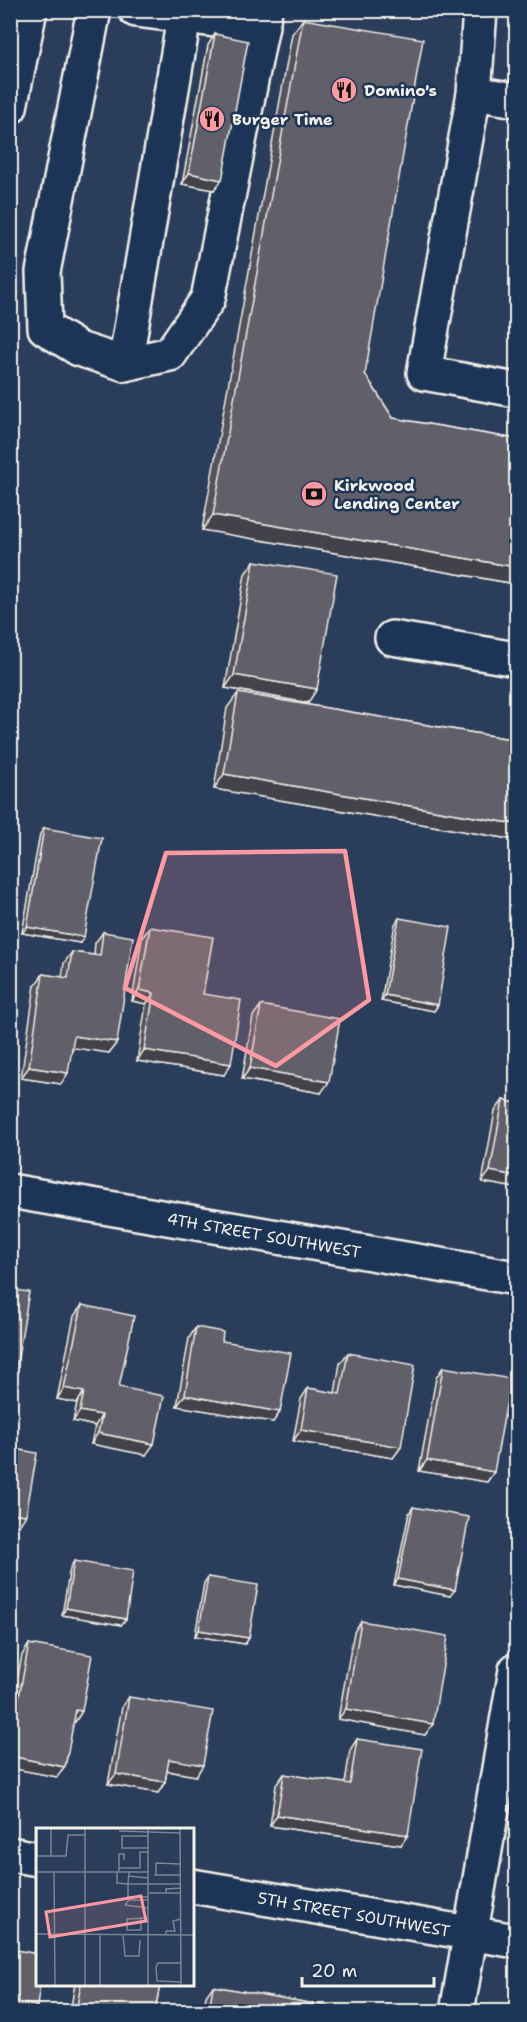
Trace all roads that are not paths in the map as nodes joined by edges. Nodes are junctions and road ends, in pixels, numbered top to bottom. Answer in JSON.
{"nodes":[{"id":1,"x":30,"y":10,"type":"edge"},
{"id":2,"x":94,"y":10,"type":"edge"},
{"id":3,"x":136,"y":10,"type":"edge"},
{"id":4,"x":480,"y":10,"type":"edge"},
{"id":5,"x":184,"y":18,"type":"junction"},
{"id":6,"x":263,"y":18,"type":"edge"},
{"id":7,"x":474,"y":93,"type":"junction"},
{"id":8,"x":516,"y":100,"type":"edge"},
{"id":9,"x":10,"y":107,"type":"edge"},
{"id":10,"x":125,"y":364,"type":"junction"},
{"id":11,"x":516,"y":390,"type":"edge"},
{"id":12,"x":392,"y":638,"type":"dead end"},
{"id":13,"x":516,"y":659,"type":"edge"},
{"id":14,"x":10,"y":1191,"type":"edge"},
{"id":15,"x":516,"y":1278,"type":"edge"},
{"id":16,"x":516,"y":1670,"type":"edge"},
{"id":17,"x":10,"y":1854,"type":"edge"},
{"id":18,"x":36,"y":1859,"type":"edge"},
{"id":19,"x":194,"y":1886,"type":"edge"},
{"id":20,"x":470,"y":1934,"type":"junction"},
{"id":21,"x":516,"y":1941,"type":"edge"},
{"id":22,"x":457,"y":2012,"type":"edge"}],
"edges":[{"from":1,"to":9,"type":"street"},
{"from":2,"to":10,"type":"street"},
{"from":3,"to":5,"type":"street"},
{"from":4,"to":7,"type":"street"},
{"from":5,"to":6,"type":"street"},
{"from":5,"to":10,"type":"street"},
{"from":6,"to":10,"type":"street"},
{"from":7,"to":8,"type":"street"},
{"from":7,"to":11,"type":"street"},
{"from":12,"to":13,"type":"street"},
{"from":14,"to":15,"type":"street","name":"4TH STREET SOUTHWEST"},
{"from":16,"to":20,"type":"street"},
{"from":17,"to":18,"type":"street"},
{"from":19,"to":20,"type":"street","name":"5TH STREET SOUTHWEST"},
{"from":20,"to":21,"type":"street","name":"5TH STREET SOUTHWEST"},
{"from":20,"to":22,"type":"street"}]}
